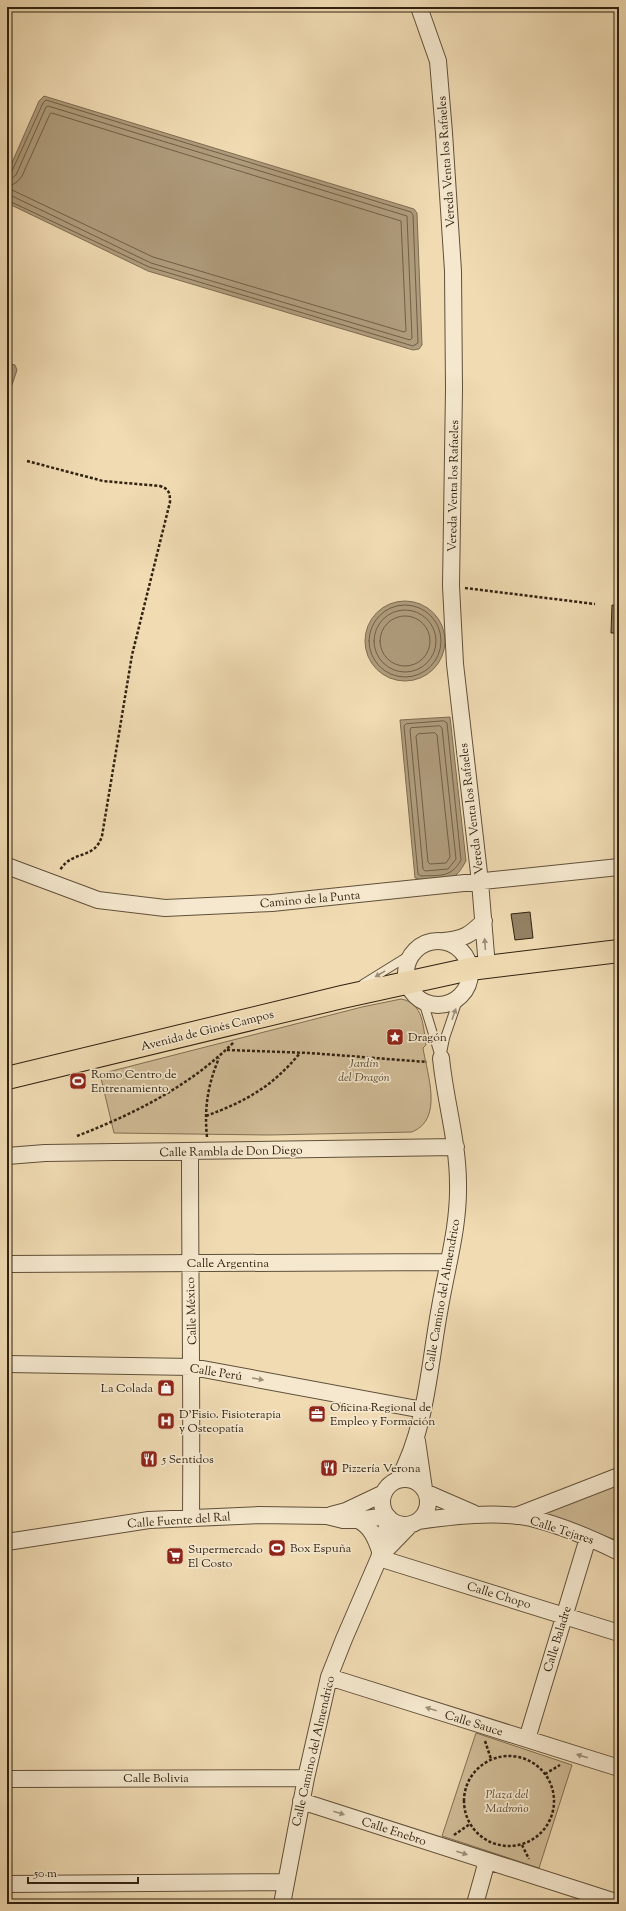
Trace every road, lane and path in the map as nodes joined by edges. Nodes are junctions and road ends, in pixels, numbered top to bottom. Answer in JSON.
{"nodes":[{"id":1,"x":420,"y":7,"type":"edge"},
{"id":2,"x":27,"y":461,"type":"dead end"},
{"id":3,"x":451,"y":586,"type":"junction"},
{"id":4,"x":595,"y":604,"type":"dead end"},
{"id":5,"x":7,"y":866,"type":"edge"},
{"id":6,"x":619,"y":867,"type":"edge"},
{"id":7,"x":480,"y":882,"type":"junction"},
{"id":8,"x":56,"y":884,"type":"junction"},
{"id":9,"x":484,"y":921,"type":"junction"},
{"id":10,"x":444,"y":941,"type":"junction"},
{"id":11,"x":619,"y":951,"type":"edge"},
{"id":12,"x":413,"y":953,"type":"junction"},
{"id":13,"x":479,"y":968,"type":"junction"},
{"id":14,"x":407,"y":982,"type":"junction"},
{"id":15,"x":342,"y":997,"type":"junction"},
{"id":16,"x":459,"y":998,"type":"junction"},
{"id":17,"x":423,"y":1001,"type":"junction"},
{"id":18,"x":237,"y":1039,"type":"dead end"},
{"id":19,"x":227,"y":1050,"type":"junction"},
{"id":20,"x":301,"y":1053,"type":"junction"},
{"id":21,"x":219,"y":1057,"type":"junction"},
{"id":22,"x":441,"y":1060,"type":"junction"},
{"id":23,"x":7,"y":1078,"type":"edge"},
{"id":24,"x":206,"y":1116,"type":"junction"},
{"id":25,"x":75,"y":1137,"type":"dead end"},
{"id":26,"x":456,"y":1147,"type":"junction"},
{"id":27,"x":190,"y":1151,"type":"junction"},
{"id":28,"x":209,"y":1151,"type":"junction"},
{"id":29,"x":7,"y":1156,"type":"edge"},
{"id":30,"x":449,"y":1262,"type":"junction"},
{"id":31,"x":190,"y":1263,"type":"junction"},
{"id":32,"x":7,"y":1264,"type":"edge"},
{"id":33,"x":7,"y":1364,"type":"edge"},
{"id":34,"x":192,"y":1367,"type":"junction"},
{"id":35,"x":423,"y":1410,"type":"junction"},
{"id":36,"x":417,"y":1438,"type":"junction"},
{"id":37,"x":619,"y":1476,"type":"edge"},
{"id":38,"x":398,"y":1480,"type":"junction"},
{"id":39,"x":425,"y":1491,"type":"junction"},
{"id":40,"x":384,"y":1493,"type":"junction"},
{"id":41,"x":478,"y":1515,"type":"junction"},
{"id":42,"x":327,"y":1516,"type":"junction"},
{"id":43,"x":388,"y":1517,"type":"junction"},
{"id":44,"x":515,"y":1517,"type":"junction"},
{"id":45,"x":192,"y":1518,"type":"junction"},
{"id":46,"x":358,"y":1520,"type":"junction"},
{"id":47,"x":415,"y":1522,"type":"junction"},
{"id":48,"x":588,"y":1538,"type":"junction"},
{"id":49,"x":7,"y":1542,"type":"edge"},
{"id":50,"x":619,"y":1552,"type":"edge"},
{"id":51,"x":380,"y":1555,"type":"junction"},
{"id":52,"x":564,"y":1615,"type":"junction"},
{"id":53,"x":619,"y":1633,"type":"edge"},
{"id":54,"x":329,"y":1677,"type":"junction"},
{"id":55,"x":527,"y":1739,"type":"junction"},
{"id":56,"x":619,"y":1768,"type":"edge"},
{"id":57,"x":306,"y":1778,"type":"junction"},
{"id":58,"x":7,"y":1779,"type":"edge"},
{"id":59,"x":302,"y":1801,"type":"junction"},
{"id":60,"x":522,"y":1845,"type":"joint"},
{"id":61,"x":487,"y":1861,"type":"junction"},
{"id":62,"x":285,"y":1882,"type":"junction"},
{"id":63,"x":7,"y":1884,"type":"edge"},
{"id":64,"x":619,"y":1903,"type":"edge"},
{"id":65,"x":282,"y":1904,"type":"edge"},
{"id":66,"x":475,"y":1904,"type":"edge"}],
"edges":[{"from":1,"to":3,"type":"street","name":"Vereda Venta los Rafaeles"},
{"from":2,"to":8,"type":"path"},
{"from":3,"to":4,"type":"path"},
{"from":3,"to":7,"type":"street","name":"Vereda Venta los Rafaeles"},
{"from":5,"to":8,"type":"street","name":"Camino de la Punta"},
{"from":6,"to":7,"type":"street","name":"Camino de la Punta"},
{"from":7,"to":8,"type":"street","name":"Camino de la Punta"},
{"from":7,"to":9,"type":"street","name":"Vereda Venta los Rafaeles"},
{"from":9,"to":10,"type":"street"},
{"from":13,"to":9,"type":"street","name":"Vereda Venta los Rafaeles","one_way":true},
{"from":10,"to":12,"type":"street"},
{"from":10,"to":13,"type":"street"},
{"from":11,"to":13,"type":"main road","name":"Avenida de Ginés Campos"},
{"from":12,"to":14,"type":"street"},
{"from":12,"to":15,"type":"lane","one_way":true},
{"from":13,"to":14,"type":"main road","name":"Avenida de Ginés Campos"},
{"from":13,"to":16,"type":"street","name":"Vereda Venta los Rafaeles"},
{"from":14,"to":15,"type":"main road","name":"Avenida de Ginés Campos"},
{"from":14,"to":17,"type":"street"},
{"from":15,"to":23,"type":"main road","name":"Avenida de Ginés Campos"},
{"from":16,"to":17,"type":"street"},
{"from":22,"to":16,"type":"lane","one_way":true},
{"from":17,"to":22,"type":"lane"},
{"from":18,"to":19,"type":"path"},
{"from":19,"to":20,"type":"path"},
{"from":19,"to":21,"type":"path"},
{"from":20,"to":22,"type":"path"},
{"from":20,"to":24,"type":"path"},
{"from":21,"to":24,"type":"path"},
{"from":21,"to":25,"type":"path"},
{"from":22,"to":26,"type":"street","name":"Calle Camino del Almendrico"},
{"from":24,"to":28,"type":"path"},
{"from":26,"to":28,"type":"street","name":"Calle Rambla de Don Diego"},
{"from":26,"to":30,"type":"street","name":"Calle Camino del Almendrico"},
{"from":27,"to":28,"type":"street","name":"Calle Rambla de Don Diego"},
{"from":27,"to":29,"type":"street","name":"Calle Rambla de Don Diego"},
{"from":27,"to":31,"type":"street","name":"Calle México"},
{"from":30,"to":31,"type":"street","name":"Calle Argentina"},
{"from":30,"to":35,"type":"street","name":"Calle Camino del Almendrico"},
{"from":31,"to":32,"type":"street","name":"Calle Argentina"},
{"from":31,"to":34,"type":"street","name":"Calle México"},
{"from":33,"to":34,"type":"street","name":"Calle Perú"},
{"from":34,"to":35,"type":"street","name":"Calle Perú","one_way":true},
{"from":34,"to":45,"type":"street","name":"Calle México"},
{"from":35,"to":36,"type":"street","name":"Calle Camino del Almendrico"},
{"from":36,"to":38,"type":"street","name":"Calle Camino del Almendrico"},
{"from":36,"to":39,"type":"street","name":"Calle Camino del Almendrico"},
{"from":37,"to":44,"type":"street"},
{"from":38,"to":39,"type":"street"},
{"from":38,"to":40,"type":"street"},
{"from":39,"to":41,"type":"street","name":"Calle Tejares"},
{"from":39,"to":47,"type":"street"},
{"from":40,"to":42,"type":"street","name":"Calle Fuente del Ral"},
{"from":40,"to":43,"type":"street"},
{"from":41,"to":44,"type":"street","name":"Calle Tejares"},
{"from":41,"to":47,"type":"street","name":"Calle Tejares"},
{"from":42,"to":45,"type":"street","name":"Calle Fuente del Ral"},
{"from":42,"to":46,"type":"street","name":"Calle Fuente del Ral"},
{"from":43,"to":46,"type":"street","name":"Calle Fuente del Ral"},
{"from":43,"to":47,"type":"street"},
{"from":43,"to":51,"type":"street","name":"Calle Camino del Almendrico"},
{"from":44,"to":48,"type":"street","name":"Calle Tejares"},
{"from":45,"to":49,"type":"street","name":"Calle Fuente del Ral"},
{"from":46,"to":51,"type":"street"},
{"from":47,"to":51,"type":"street","name":"Calle Camino del Almendrico"},
{"from":48,"to":50,"type":"street","name":"Calle Tejares"},
{"from":48,"to":52,"type":"street","name":"Calle Baladre"},
{"from":51,"to":52,"type":"street","name":"Calle Chopo"},
{"from":51,"to":54,"type":"street","name":"Calle Camino del Almendrico"},
{"from":52,"to":53,"type":"street","name":"Calle Chopo"},
{"from":52,"to":55,"type":"street","name":"Calle Baladre"},
{"from":55,"to":54,"type":"street","name":"Calle Sauce","one_way":true},
{"from":54,"to":57,"type":"street","name":"Calle Camino del Almendrico"},
{"from":56,"to":55,"type":"street","name":"Calle Sauce","one_way":true},
{"from":57,"to":58,"type":"street","name":"Calle Bolivia"},
{"from":57,"to":59,"type":"street","name":"Calle Camino del Almendrico"},
{"from":59,"to":61,"type":"street","name":"Calle Enebro","one_way":true},
{"from":59,"to":62,"type":"street","name":"Calle Camino del Almendrico"},
{"from":60,"to":60,"type":"path"},
{"from":61,"to":64,"type":"street","name":"Calle Enebro"},
{"from":61,"to":66,"type":"street"},
{"from":62,"to":63,"type":"street"},
{"from":62,"to":65,"type":"street","name":"Calle Camino del Almendrico"}]}
